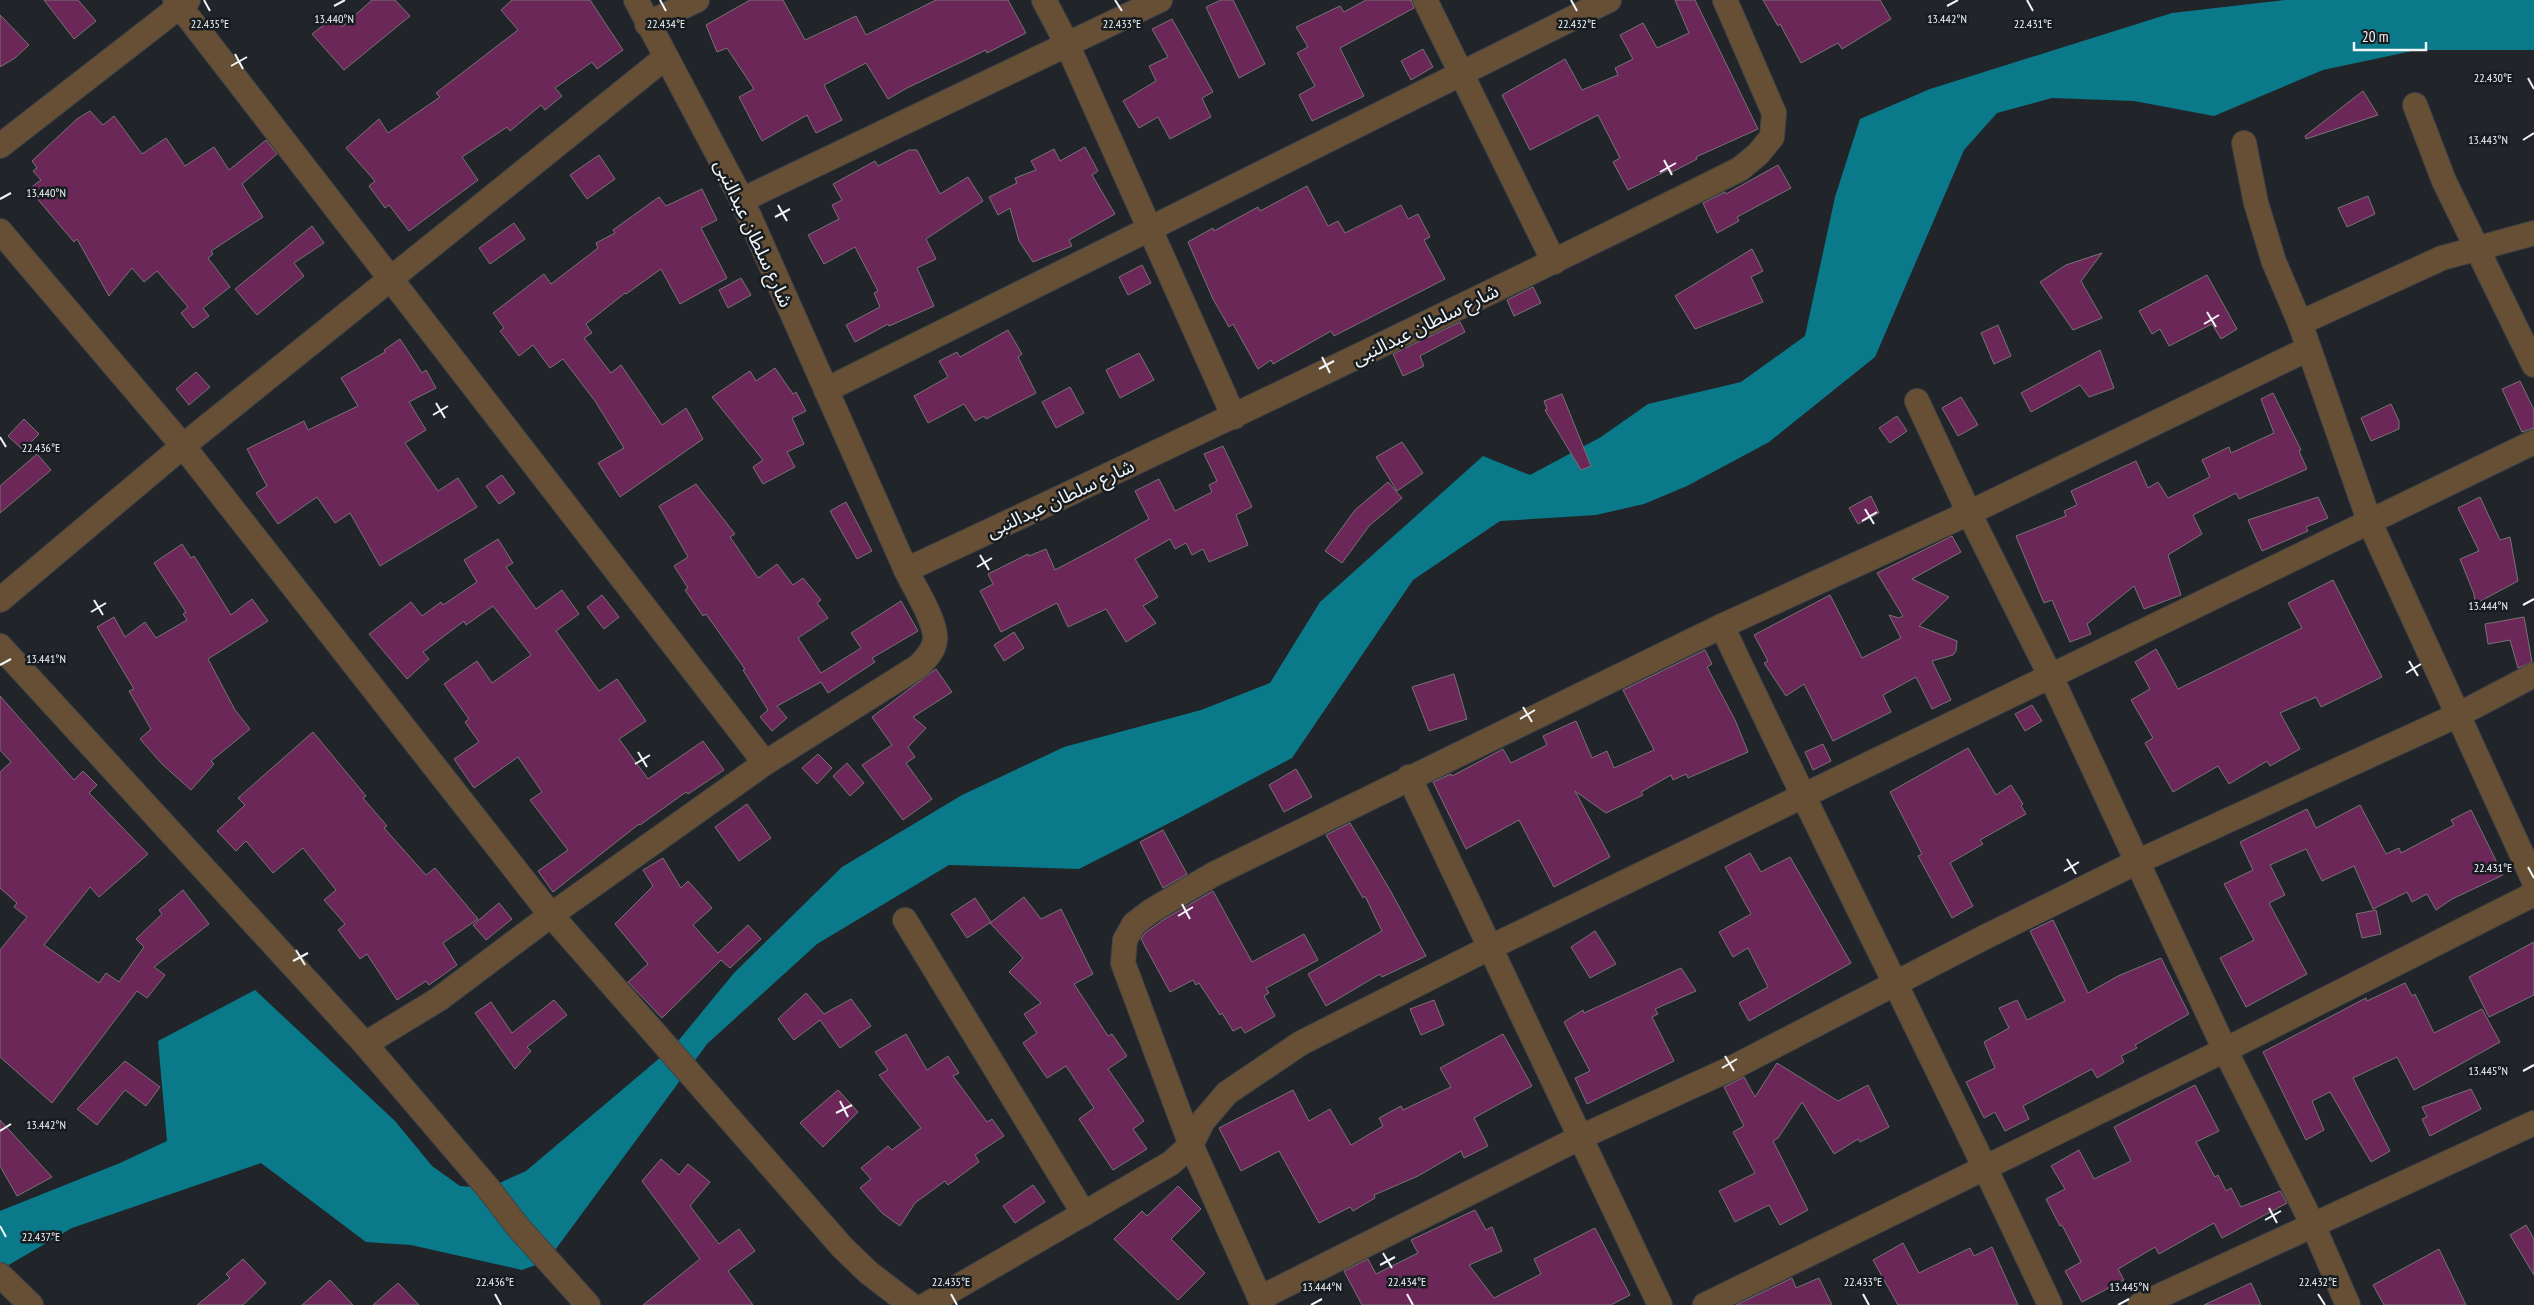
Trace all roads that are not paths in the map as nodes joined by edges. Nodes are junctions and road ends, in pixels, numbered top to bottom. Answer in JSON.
{"nodes":[{"id":1,"x":636,"y":0,"type":"edge"},
{"id":2,"x":697,"y":0,"type":"edge"},
{"id":3,"x":1044,"y":0,"type":"edge"},
{"id":4,"x":1160,"y":0,"type":"edge"},
{"id":5,"x":1425,"y":0,"type":"edge"},
{"id":6,"x":1610,"y":0,"type":"edge"},
{"id":7,"x":1725,"y":0,"type":"edge"},
{"id":8,"x":181,"y":2,"type":"edge"},
{"id":9,"x":647,"y":24,"type":"junction"},
{"id":10,"x":1067,"y":44,"type":"junction"},
{"id":11,"x":666,"y":57,"type":"junction"},
{"id":12,"x":1460,"y":74,"type":"junction"},
{"id":13,"x":2415,"y":105,"type":"dead end"},
{"id":14,"x":2244,"y":143,"type":"dead end"},
{"id":15,"x":0,"y":146,"type":"edge"},
{"id":16,"x":742,"y":200,"type":"junction"},
{"id":17,"x":1150,"y":230,"type":"junction"},
{"id":18,"x":0,"y":231,"type":"edge"},
{"id":19,"x":2534,"y":233,"type":"edge"},
{"id":20,"x":2476,"y":248,"type":"junction"},
{"id":21,"x":1554,"y":262,"type":"junction"},
{"id":22,"x":391,"y":277,"type":"junction"},
{"id":23,"x":2300,"y":323,"type":"junction"},
{"id":24,"x":2308,"y":349,"type":"junction"},
{"id":25,"x":2534,"y":365,"type":"edge"},
{"id":26,"x":826,"y":390,"type":"junction"},
{"id":27,"x":1917,"y":401,"type":"dead end"},
{"id":28,"x":1234,"y":417,"type":"junction"},
{"id":29,"x":2534,"y":442,"type":"edge"},
{"id":30,"x":183,"y":446,"type":"junction"},
{"id":31,"x":1969,"y":513,"type":"junction"},
{"id":32,"x":2370,"y":523,"type":"junction"},
{"id":33,"x":906,"y":570,"type":"junction"},
{"id":34,"x":0,"y":600,"type":"edge"},
{"id":35,"x":1722,"y":626,"type":"junction"},
{"id":36,"x":0,"y":646,"type":"edge"},
{"id":37,"x":2534,"y":676,"type":"edge"},
{"id":38,"x":2051,"y":677,"type":"junction"},
{"id":39,"x":2458,"y":715,"type":"junction"},
{"id":40,"x":765,"y":763,"type":"junction"},
{"id":41,"x":1409,"y":777,"type":"junction"},
{"id":42,"x":1802,"y":797,"type":"junction"},
{"id":43,"x":2137,"y":862,"type":"junction"},
{"id":44,"x":2534,"y":882,"type":"edge"},
{"id":45,"x":2534,"y":894,"type":"edge"},
{"id":46,"x":551,"y":915,"type":"junction"},
{"id":47,"x":905,"y":920,"type":"dead end"},
{"id":48,"x":1491,"y":947,"type":"junction"},
{"id":49,"x":1894,"y":984,"type":"junction"},
{"id":50,"x":365,"y":1044,"type":"junction"},
{"id":51,"x":2225,"y":1050,"type":"junction"},
{"id":52,"x":2534,"y":1122,"type":"edge"},
{"id":53,"x":1581,"y":1137,"type":"junction"},
{"id":54,"x":1191,"y":1145,"type":"junction"},
{"id":55,"x":1986,"y":1167,"type":"junction"},
{"id":56,"x":1084,"y":1214,"type":"junction"},
{"id":57,"x":2312,"y":1224,"type":"junction"},
{"id":58,"x":0,"y":1275,"type":"edge"},
{"id":59,"x":1261,"y":1302,"type":"edge"},
{"id":60,"x":30,"y":1305,"type":"edge"},
{"id":61,"x":588,"y":1305,"type":"edge"},
{"id":62,"x":911,"y":1305,"type":"edge"},
{"id":63,"x":926,"y":1305,"type":"edge"},
{"id":64,"x":1660,"y":1305,"type":"edge"},
{"id":65,"x":1705,"y":1305,"type":"edge"},
{"id":66,"x":2050,"y":1305,"type":"edge"},
{"id":67,"x":2140,"y":1305,"type":"edge"},
{"id":68,"x":2348,"y":1305,"type":"edge"}],
"edges":[{"from":1,"to":9,"type":"street","name":"شارع سلطان عبدالنبى"},
{"from":2,"to":9,"type":"street"},
{"from":3,"to":10,"type":"street"},
{"from":4,"to":10,"type":"street"},
{"from":5,"to":12,"type":"street"},
{"from":6,"to":12,"type":"street"},
{"from":7,"to":21,"type":"street","name":"شارع سلطان عبدالنبى"},
{"from":8,"to":15,"type":"street"},
{"from":8,"to":22,"type":"street"},
{"from":9,"to":11,"type":"street","name":"شارع سلطان عبدالنبى"},
{"from":10,"to":16,"type":"street"},
{"from":10,"to":17,"type":"street"},
{"from":11,"to":16,"type":"street","name":"شارع سلطان عبدالنبى"},
{"from":11,"to":22,"type":"street"},
{"from":12,"to":17,"type":"street"},
{"from":12,"to":21,"type":"street"},
{"from":13,"to":20,"type":"street"},
{"from":14,"to":23,"type":"street"},
{"from":16,"to":26,"type":"street","name":"شارع سلطان عبدالنبى"},
{"from":17,"to":26,"type":"street"},
{"from":17,"to":28,"type":"street"},
{"from":18,"to":30,"type":"street"},
{"from":19,"to":20,"type":"street"},
{"from":20,"to":23,"type":"street"},
{"from":20,"to":25,"type":"street"},
{"from":21,"to":28,"type":"street","name":"شارع سلطان عبدالنبى"},
{"from":22,"to":30,"type":"street"},
{"from":22,"to":40,"type":"street"},
{"from":23,"to":24,"type":"street"},
{"from":24,"to":31,"type":"street"},
{"from":24,"to":32,"type":"street"},
{"from":26,"to":33,"type":"street","name":"شارع سلطان عبدالنبى"},
{"from":27,"to":31,"type":"street"},
{"from":28,"to":33,"type":"street","name":"شارع سلطان عبدالنبى"},
{"from":29,"to":32,"type":"street"},
{"from":30,"to":34,"type":"street"},
{"from":30,"to":46,"type":"street"},
{"from":31,"to":35,"type":"street"},
{"from":31,"to":38,"type":"street"},
{"from":32,"to":38,"type":"street"},
{"from":32,"to":39,"type":"street"},
{"from":33,"to":40,"type":"street"},
{"from":35,"to":41,"type":"street"},
{"from":35,"to":42,"type":"street"},
{"from":36,"to":50,"type":"street"},
{"from":37,"to":39,"type":"street"},
{"from":38,"to":42,"type":"street"},
{"from":38,"to":43,"type":"street"},
{"from":39,"to":43,"type":"street"},
{"from":39,"to":44,"type":"street"},
{"from":40,"to":46,"type":"street"},
{"from":41,"to":48,"type":"street"},
{"from":41,"to":54,"type":"street"},
{"from":42,"to":48,"type":"street"},
{"from":42,"to":49,"type":"street"},
{"from":43,"to":49,"type":"street"},
{"from":43,"to":51,"type":"street"},
{"from":45,"to":51,"type":"street"},
{"from":46,"to":50,"type":"street"},
{"from":46,"to":62,"type":"street"},
{"from":47,"to":56,"type":"street"},
{"from":48,"to":53,"type":"street"},
{"from":48,"to":54,"type":"street"},
{"from":49,"to":53,"type":"street"},
{"from":49,"to":55,"type":"street"},
{"from":50,"to":61,"type":"street"},
{"from":51,"to":55,"type":"street"},
{"from":51,"to":57,"type":"street"},
{"from":52,"to":57,"type":"street"},
{"from":53,"to":59,"type":"street"},
{"from":53,"to":64,"type":"street"},
{"from":54,"to":56,"type":"street"},
{"from":54,"to":59,"type":"street"},
{"from":55,"to":65,"type":"street"},
{"from":55,"to":66,"type":"street"},
{"from":56,"to":63,"type":"street"},
{"from":57,"to":67,"type":"street"},
{"from":57,"to":68,"type":"street"},
{"from":58,"to":60,"type":"street"}]}
